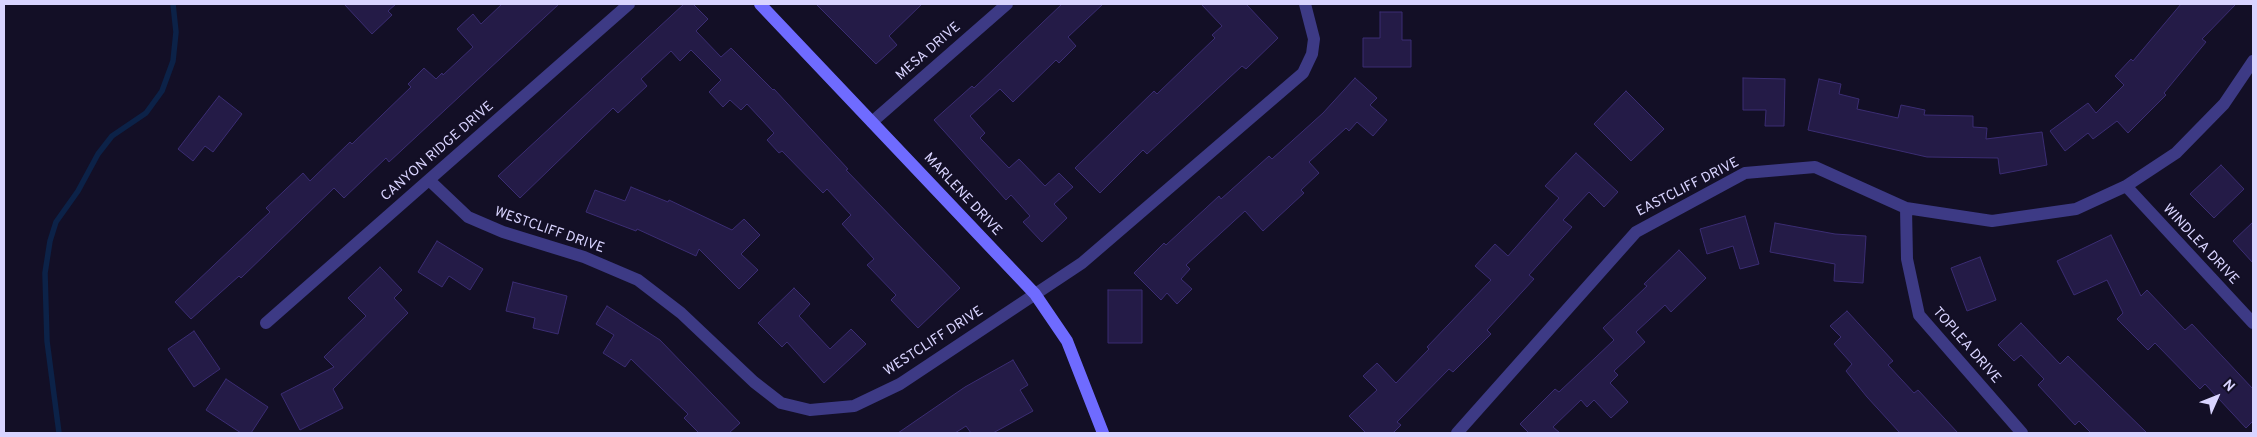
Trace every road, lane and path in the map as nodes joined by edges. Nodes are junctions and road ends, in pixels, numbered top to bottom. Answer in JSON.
{"nodes":[{"id":1,"x":629,"y":4,"type":"edge"},
{"id":2,"x":760,"y":4,"type":"edge"},
{"id":3,"x":1007,"y":4,"type":"edge"},
{"id":4,"x":1305,"y":4,"type":"edge"},
{"id":5,"x":2253,"y":61,"type":"edge"},
{"id":6,"x":872,"y":122,"type":"junction"},
{"id":7,"x":429,"y":180,"type":"junction"},
{"id":8,"x":2126,"y":186,"type":"junction"},
{"id":9,"x":1906,"y":208,"type":"junction"},
{"id":10,"x":1035,"y":294,"type":"junction"},
{"id":11,"x":266,"y":323,"type":"dead end"},
{"id":12,"x":2253,"y":324,"type":"edge"},
{"id":13,"x":1103,"y":433,"type":"edge"},
{"id":14,"x":1457,"y":433,"type":"edge"},
{"id":15,"x":2022,"y":433,"type":"edge"}],
"edges":[{"from":1,"to":7,"type":"street","name":"CANYON RIDGE DRIVE"},
{"from":2,"to":6,"type":"street","name":"MARLENE DRIVE"},
{"from":3,"to":6,"type":"street","name":"MESA DRIVE"},
{"from":4,"to":10,"type":"street","name":"WESTCLIFF DRIVE"},
{"from":5,"to":8,"type":"street","name":"EASTCLIFF DRIVE"},
{"from":6,"to":10,"type":"street","name":"MARLENE DRIVE"},
{"from":7,"to":10,"type":"street","name":"WESTCLIFF DRIVE"},
{"from":7,"to":11,"type":"street","name":"CANYON RIDGE DRIVE"},
{"from":8,"to":9,"type":"street","name":"EASTCLIFF DRIVE"},
{"from":8,"to":12,"type":"street","name":"WINDLEA DRIVE"},
{"from":9,"to":14,"type":"street","name":"EASTCLIFF DRIVE"},
{"from":9,"to":15,"type":"street","name":"TOPLEA DRIVE"},
{"from":10,"to":13,"type":"street","name":"MARLENE DRIVE"}]}
